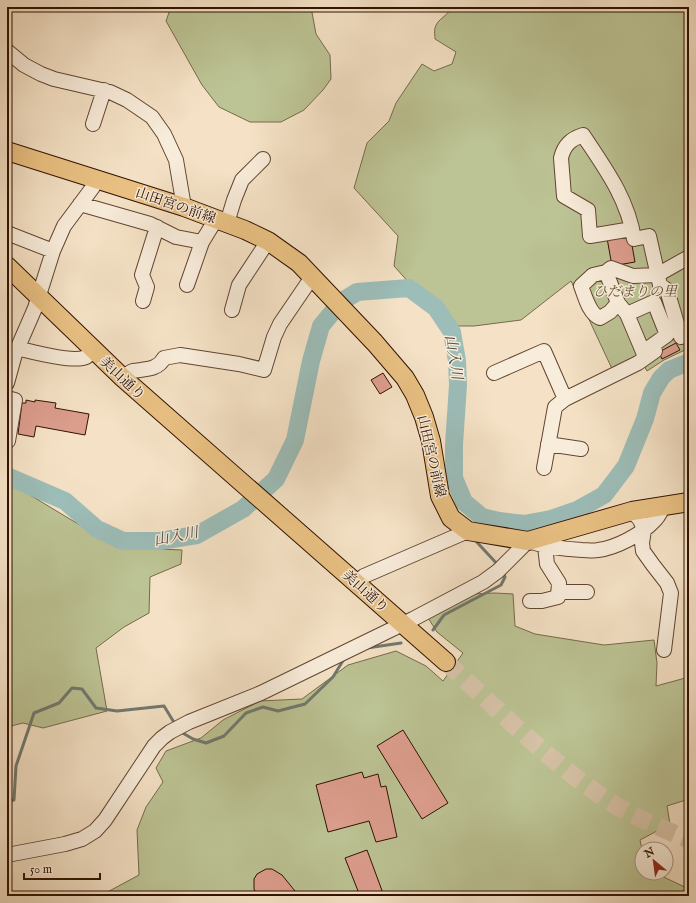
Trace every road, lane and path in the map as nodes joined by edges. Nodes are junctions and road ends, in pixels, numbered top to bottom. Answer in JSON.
{"nodes":[{"id":1,"x":7,"y":51,"type":"edge"},
{"id":2,"x":104,"y":90,"type":"junction"},
{"id":3,"x":93,"y":124,"type":"dead end"},
{"id":4,"x":7,"y":150,"type":"edge"},
{"id":5,"x":260,"y":162,"type":"dead end"},
{"id":6,"x":96,"y":178,"type":"junction"},
{"id":7,"x":80,"y":204,"type":"junction"},
{"id":8,"x":184,"y":207,"type":"junction"},
{"id":9,"x":222,"y":221,"type":"junction"},
{"id":10,"x":157,"y":227,"type":"junction"},
{"id":11,"x":632,"y":229,"type":"junction"},
{"id":12,"x":7,"y":233,"type":"edge"},
{"id":13,"x":268,"y":241,"type":"junction"},
{"id":14,"x":202,"y":242,"type":"junction"},
{"id":15,"x":53,"y":251,"type":"junction"},
{"id":16,"x":689,"y":257,"type":"edge"},
{"id":17,"x":7,"y":266,"type":"edge"},
{"id":18,"x":606,"y":272,"type":"junction"},
{"id":19,"x":312,"y":277,"type":"junction"},
{"id":20,"x":659,"y":280,"type":"junction"},
{"id":21,"x":187,"y":285,"type":"dead end"},
{"id":22,"x":38,"y":297,"type":"junction"},
{"id":23,"x":143,"y":300,"type":"dead end"},
{"id":24,"x":654,"y":302,"type":"junction"},
{"id":25,"x":618,"y":303,"type":"junction"},
{"id":26,"x":232,"y":310,"type":"dead end"},
{"id":27,"x":627,"y":314,"type":"junction"},
{"id":28,"x":685,"y":336,"type":"edge"},
{"id":29,"x":94,"y":350,"type":"junction"},
{"id":30,"x":13,"y":351,"type":"edge"},
{"id":31,"x":643,"y":352,"type":"junction"},
{"id":32,"x":616,"y":368,"type":"dead end"},
{"id":33,"x":494,"y":373,"type":"dead end"},
{"id":34,"x":122,"y":378,"type":"junction"},
{"id":35,"x":7,"y":383,"type":"edge"},
{"id":36,"x":7,"y":398,"type":"edge"},
{"id":37,"x":565,"y":399,"type":"junction"},
{"id":38,"x":8,"y":441,"type":"edge"},
{"id":39,"x":548,"y":444,"type":"junction"},
{"id":40,"x":581,"y":449,"type":"dead end"},
{"id":41,"x":544,"y":468,"type":"dead end"},
{"id":42,"x":689,"y":502,"type":"edge"},
{"id":43,"x":664,"y":506,"type":"junction"},
{"id":44,"x":632,"y":511,"type":"junction"},
{"id":45,"x":644,"y":530,"type":"junction"},
{"id":46,"x":471,"y":532,"type":"junction"},
{"id":47,"x":536,"y":544,"type":"junction"},
{"id":48,"x":356,"y":582,"type":"junction"},
{"id":49,"x":558,"y":592,"type":"junction"},
{"id":50,"x":587,"y":592,"type":"dead end"},
{"id":51,"x":530,"y":601,"type":"dead end"},
{"id":52,"x":403,"y":624,"type":"junction"},
{"id":53,"x":664,"y":650,"type":"dead end"},
{"id":54,"x":446,"y":662,"type":"tunnel mouth"},
{"id":55,"x":7,"y":855,"type":"edge"}],
"edges":[{"from":1,"to":2,"type":"street"},
{"from":2,"to":3,"type":"street"},
{"from":2,"to":8,"type":"street"},
{"from":4,"to":6,"type":"main road","name":"山田宮の前線"},
{"from":5,"to":9,"type":"street"},
{"from":6,"to":7,"type":"street"},
{"from":6,"to":8,"type":"main road","name":"山田宮の前線"},
{"from":7,"to":10,"type":"street"},
{"from":7,"to":15,"type":"street"},
{"from":8,"to":9,"type":"main road","name":"山田宮の前線"},
{"from":9,"to":13,"type":"main road","name":"山田宮の前線"},
{"from":9,"to":14,"type":"street"},
{"from":10,"to":14,"type":"street"},
{"from":10,"to":23,"type":"street"},
{"from":11,"to":11,"type":"street"},
{"from":11,"to":20,"type":"street"},
{"from":12,"to":15,"type":"street"},
{"from":13,"to":19,"type":"main road","name":"山田宮の前線"},
{"from":13,"to":26,"type":"street"},
{"from":14,"to":21,"type":"street"},
{"from":15,"to":22,"type":"street"},
{"from":16,"to":20,"type":"street"},
{"from":17,"to":22,"type":"main road","name":"美山通り"},
{"from":18,"to":20,"type":"street"},
{"from":18,"to":25,"type":"street"},
{"from":18,"to":25,"type":"street"},
{"from":19,"to":34,"type":"street"},
{"from":19,"to":46,"type":"main road","name":"山田宮の前線"},
{"from":20,"to":24,"type":"street"},
{"from":20,"to":28,"type":"street"},
{"from":22,"to":29,"type":"main road","name":"美山通り"},
{"from":22,"to":30,"type":"street"},
{"from":24,"to":27,"type":"street"},
{"from":24,"to":31,"type":"street"},
{"from":25,"to":27,"type":"street"},
{"from":27,"to":31,"type":"street"},
{"from":28,"to":37,"type":"street"},
{"from":29,"to":30,"type":"street"},
{"from":29,"to":34,"type":"main road","name":"美山通り"},
{"from":30,"to":35,"type":"street"},
{"from":31,"to":32,"type":"street"},
{"from":33,"to":37,"type":"street"},
{"from":34,"to":48,"type":"main road","name":"美山通り"},
{"from":36,"to":38,"type":"street"},
{"from":37,"to":39,"type":"street"},
{"from":39,"to":40,"type":"street"},
{"from":39,"to":41,"type":"street"},
{"from":42,"to":43,"type":"main road","name":"山田宮の前線"},
{"from":43,"to":44,"type":"main road","name":"山田宮の前線"},
{"from":43,"to":45,"type":"street"},
{"from":44,"to":45,"type":"street"},
{"from":44,"to":47,"type":"main road","name":"山田宮の前線"},
{"from":45,"to":47,"type":"street"},
{"from":45,"to":53,"type":"street"},
{"from":46,"to":47,"type":"main road","name":"山田宮の前線"},
{"from":46,"to":48,"type":"street"},
{"from":47,"to":49,"type":"street"},
{"from":47,"to":52,"type":"street"},
{"from":48,"to":52,"type":"main road","name":"美山通り"},
{"from":49,"to":50,"type":"street"},
{"from":49,"to":51,"type":"street"},
{"from":52,"to":54,"type":"main road","name":"美山通り"},
{"from":52,"to":55,"type":"street"}]}
